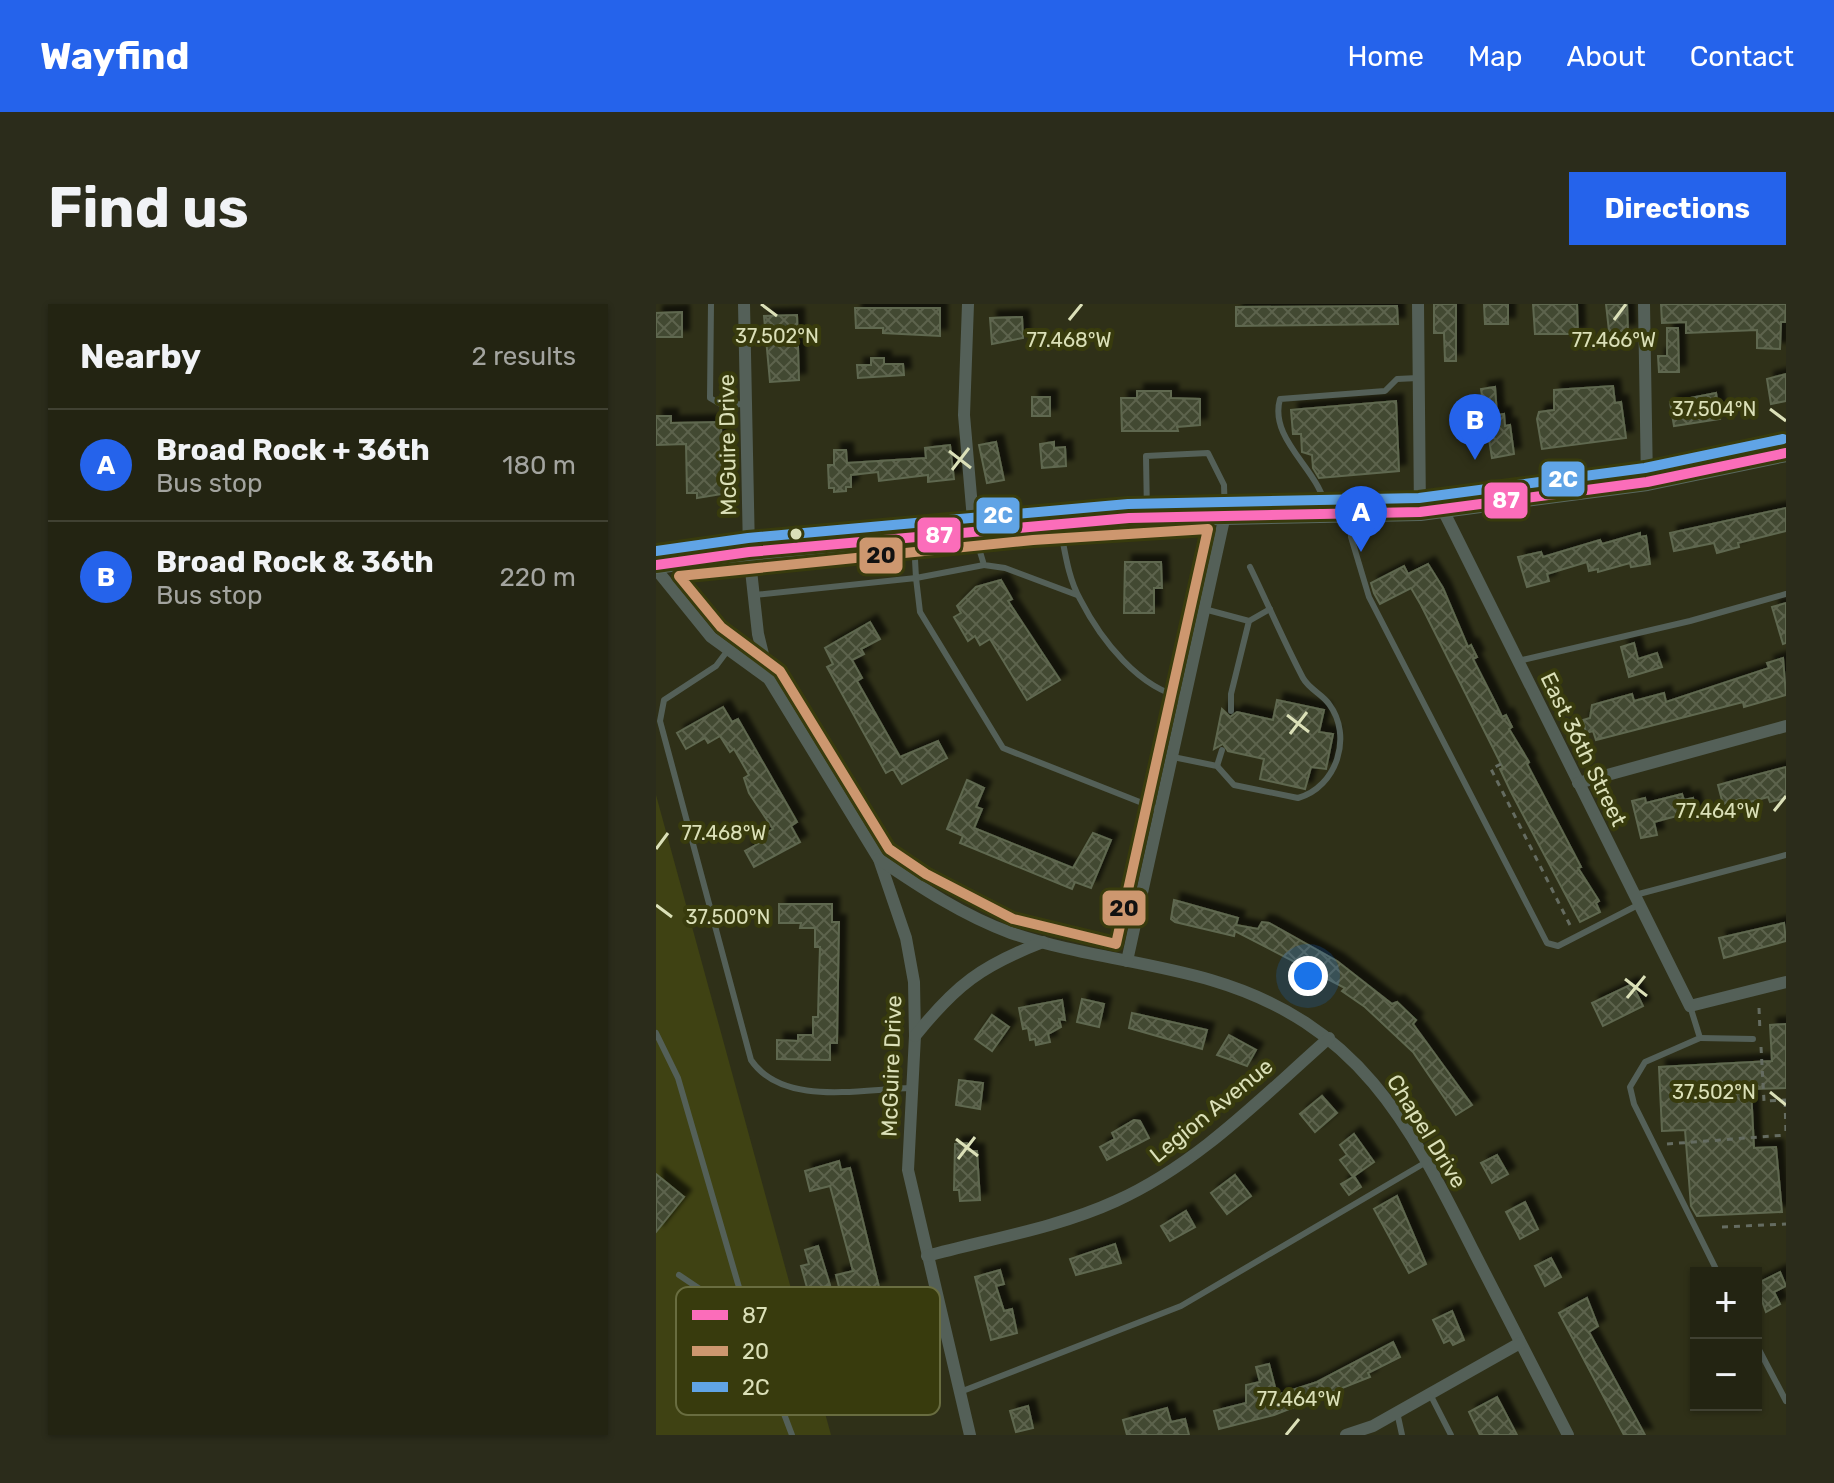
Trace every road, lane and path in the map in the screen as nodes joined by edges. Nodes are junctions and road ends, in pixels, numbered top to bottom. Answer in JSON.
{"nodes":[{"id":1,"x":711,"y":304,"type":"edge"},
{"id":2,"x":744,"y":304,"type":"edge"},
{"id":3,"x":968,"y":304,"type":"edge"},
{"id":4,"x":1418,"y":304,"type":"edge"},
{"id":5,"x":1644,"y":304,"type":"edge"},
{"id":6,"x":1419,"y":378,"type":"junction"},
{"id":7,"x":745,"y":404,"type":"junction"},
{"id":8,"x":1786,"y":453,"type":"edge"},
{"id":9,"x":1647,"y":482,"type":"junction"},
{"id":10,"x":1443,"y":510,"type":"junction"},
{"id":11,"x":1420,"y":512,"type":"junction"},
{"id":12,"x":1327,"y":514,"type":"junction"},
{"id":13,"x":1225,"y":515,"type":"junction"},
{"id":14,"x":1351,"y":515,"type":"junction"},
{"id":15,"x":1147,"y":517,"type":"junction"},
{"id":16,"x":1059,"y":524,"type":"junction"},
{"id":17,"x":974,"y":531,"type":"junction"},
{"id":18,"x":914,"y":537,"type":"junction"},
{"id":19,"x":749,"y":552,"type":"junction"},
{"id":20,"x":984,"y":565,"type":"junction"},
{"id":21,"x":656,"y":567,"type":"edge"},
{"id":22,"x":1250,"y":567,"type":"dead end"},
{"id":23,"x":916,"y":578,"type":"junction"},
{"id":24,"x":1786,"y":594,"type":"edge"},
{"id":25,"x":1077,"y":595,"type":"junction"},
{"id":26,"x":751,"y":596,"type":"junction"},
{"id":27,"x":1204,"y":609,"type":"junction"},
{"id":28,"x":1270,"y":609,"type":"junction"},
{"id":29,"x":1249,"y":621,"type":"junction"},
{"id":30,"x":728,"y":650,"type":"junction"},
{"id":31,"x":1518,"y":661,"type":"junction"},
{"id":32,"x":769,"y":679,"type":"junction"},
{"id":33,"x":1185,"y":698,"type":"junction"},
{"id":34,"x":1231,"y":711,"type":"dead end"},
{"id":35,"x":1786,"y":726,"type":"edge"},
{"id":36,"x":1222,"y":750,"type":"dead end"},
{"id":37,"x":1172,"y":756,"type":"junction"},
{"id":38,"x":1501,"y":764,"type":"dead end"},
{"id":39,"x":1217,"y":766,"type":"junction"},
{"id":40,"x":1578,"y":783,"type":"junction"},
{"id":41,"x":1160,"y":810,"type":"junction"},
{"id":42,"x":1786,"y":855,"type":"edge"},
{"id":43,"x":879,"y":859,"type":"junction"},
{"id":44,"x":1636,"y":900,"type":"junction"},
{"id":45,"x":1571,"y":928,"type":"dead end"},
{"id":46,"x":1043,"y":942,"type":"junction"},
{"id":47,"x":1127,"y":961,"type":"junction"},
{"id":48,"x":1786,"y":982,"type":"edge"},
{"id":49,"x":1690,"y":1006,"type":"junction"},
{"id":50,"x":1759,"y":1008,"type":"dead end"},
{"id":51,"x":656,"y":1033,"type":"edge"},
{"id":52,"x":915,"y":1036,"type":"junction"},
{"id":53,"x":1329,"y":1038,"type":"junction"},
{"id":54,"x":1700,"y":1038,"type":"junction"},
{"id":55,"x":1753,"y":1039,"type":"dead end"},
{"id":56,"x":911,"y":1088,"type":"junction"},
{"id":57,"x":1786,"y":1100,"type":"edge"},
{"id":58,"x":1786,"y":1134,"type":"edge"},
{"id":59,"x":1671,"y":1142,"type":"dead end"},
{"id":60,"x":1428,"y":1161,"type":"junction"},
{"id":61,"x":1786,"y":1224,"type":"edge"},
{"id":62,"x":1722,"y":1227,"type":"dead end"},
{"id":63,"x":927,"y":1256,"type":"junction"},
{"id":64,"x":1715,"y":1267,"type":"edge"},
{"id":65,"x":679,"y":1275,"type":"dead end"},
{"id":66,"x":697,"y":1287,"type":"edge"},
{"id":67,"x":739,"y":1287,"type":"edge"},
{"id":68,"x":935,"y":1287,"type":"edge"},
{"id":69,"x":940,"y":1310,"type":"edge"},
{"id":70,"x":1520,"y":1343,"type":"junction"},
{"id":71,"x":1762,"y":1355,"type":"edge"},
{"id":72,"x":960,"y":1392,"type":"junction"},
{"id":73,"x":1430,"y":1394,"type":"junction"},
{"id":74,"x":1786,"y":1401,"type":"edge"},
{"id":75,"x":1397,"y":1412,"type":"junction"},
{"id":76,"x":784,"y":1415,"type":"edge"},
{"id":77,"x":792,"y":1435,"type":"edge"},
{"id":78,"x":970,"y":1435,"type":"edge"},
{"id":79,"x":1346,"y":1435,"type":"edge"},
{"id":80,"x":1402,"y":1435,"type":"edge"},
{"id":81,"x":1451,"y":1435,"type":"edge"},
{"id":82,"x":1568,"y":1435,"type":"edge"}],
"edges":[{"from":1,"to":7,"type":"lane"},
{"from":2,"to":7,"type":"street","name":"McGuire Drive"},
{"from":3,"to":17,"type":"street"},
{"from":4,"to":6,"type":"street"},
{"from":5,"to":9,"type":"street"},
{"from":6,"to":11,"type":"street"},
{"from":6,"to":12,"type":"lane"},
{"from":7,"to":19,"type":"street","name":"McGuire Drive"},
{"from":8,"to":9,"type":"main road"},
{"from":9,"to":10,"type":"main road"},
{"from":10,"to":11,"type":"main road"},
{"from":10,"to":31,"type":"street","name":"East 36th Street"},
{"from":11,"to":14,"type":"main road"},
{"from":12,"to":13,"type":"main road"},
{"from":12,"to":14,"type":"main road"},
{"from":13,"to":15,"type":"main road"},
{"from":13,"to":15,"type":"lane"},
{"from":13,"to":27,"type":"street"},
{"from":14,"to":44,"type":"lane"},
{"from":15,"to":16,"type":"main road"},
{"from":16,"to":17,"type":"main road"},
{"from":16,"to":25,"type":"lane"},
{"from":17,"to":18,"type":"main road"},
{"from":17,"to":20,"type":"lane"},
{"from":18,"to":19,"type":"main road"},
{"from":18,"to":23,"type":"lane"},
{"from":19,"to":21,"type":"main road"},
{"from":19,"to":26,"type":"street","name":"McGuire Drive"},
{"from":20,"to":23,"type":"lane"},
{"from":20,"to":25,"type":"lane"},
{"from":21,"to":30,"type":"street","name":"McGuire Drive"},
{"from":22,"to":28,"type":"lane"},
{"from":23,"to":26,"type":"lane"},
{"from":23,"to":41,"type":"lane"},
{"from":24,"to":31,"type":"lane"},
{"from":25,"to":33,"type":"lane"},
{"from":26,"to":32,"type":"street","name":"McGuire Drive"},
{"from":27,"to":29,"type":"lane"},
{"from":27,"to":33,"type":"street"},
{"from":28,"to":29,"type":"lane"},
{"from":28,"to":39,"type":"lane"},
{"from":29,"to":34,"type":"lane"},
{"from":30,"to":32,"type":"street","name":"McGuire Drive"},
{"from":30,"to":56,"type":"lane"},
{"from":31,"to":40,"type":"street","name":"East 36th Street"},
{"from":32,"to":43,"type":"street","name":"McGuire Drive"},
{"from":33,"to":37,"type":"street"},
{"from":35,"to":40,"type":"street"},
{"from":36,"to":39,"type":"lane"},
{"from":37,"to":39,"type":"lane"},
{"from":37,"to":41,"type":"street"},
{"from":38,"to":45,"type":"path"},
{"from":40,"to":44,"type":"street","name":"East 36th Street"},
{"from":41,"to":47,"type":"street"},
{"from":42,"to":44,"type":"lane"},
{"from":43,"to":46,"type":"street","name":"Chapel Drive"},
{"from":43,"to":52,"type":"street","name":"McGuire Drive"},
{"from":44,"to":49,"type":"street","name":"East 36th Street"},
{"from":46,"to":47,"type":"street","name":"Chapel Drive"},
{"from":46,"to":52,"type":"street"},
{"from":47,"to":53,"type":"street","name":"Chapel Drive"},
{"from":48,"to":49,"type":"street"},
{"from":49,"to":54,"type":"lane"},
{"from":50,"to":57,"type":"path"},
{"from":51,"to":67,"type":"lane"},
{"from":52,"to":56,"type":"street","name":"McGuire Drive"},
{"from":53,"to":60,"type":"street","name":"Chapel Drive"},
{"from":53,"to":63,"type":"street","name":"Legion Avenue"},
{"from":54,"to":55,"type":"lane"},
{"from":54,"to":64,"type":"lane"},
{"from":56,"to":63,"type":"street","name":"McGuire Drive"},
{"from":57,"to":58,"type":"path"},
{"from":58,"to":59,"type":"path"},
{"from":60,"to":70,"type":"street","name":"Chapel Drive"},
{"from":60,"to":72,"type":"lane"},
{"from":61,"to":62,"type":"path"},
{"from":63,"to":68,"type":"street","name":"McGuire Drive"},
{"from":65,"to":66,"type":"lane"},
{"from":69,"to":72,"type":"street","name":"McGuire Drive"},
{"from":70,"to":73,"type":"street"},
{"from":70,"to":82,"type":"street","name":"Chapel Drive"},
{"from":71,"to":74,"type":"lane"},
{"from":72,"to":78,"type":"street","name":"McGuire Drive"},
{"from":73,"to":75,"type":"street"},
{"from":73,"to":81,"type":"lane"},
{"from":75,"to":79,"type":"street"},
{"from":75,"to":80,"type":"lane"},
{"from":76,"to":77,"type":"lane"}]}
